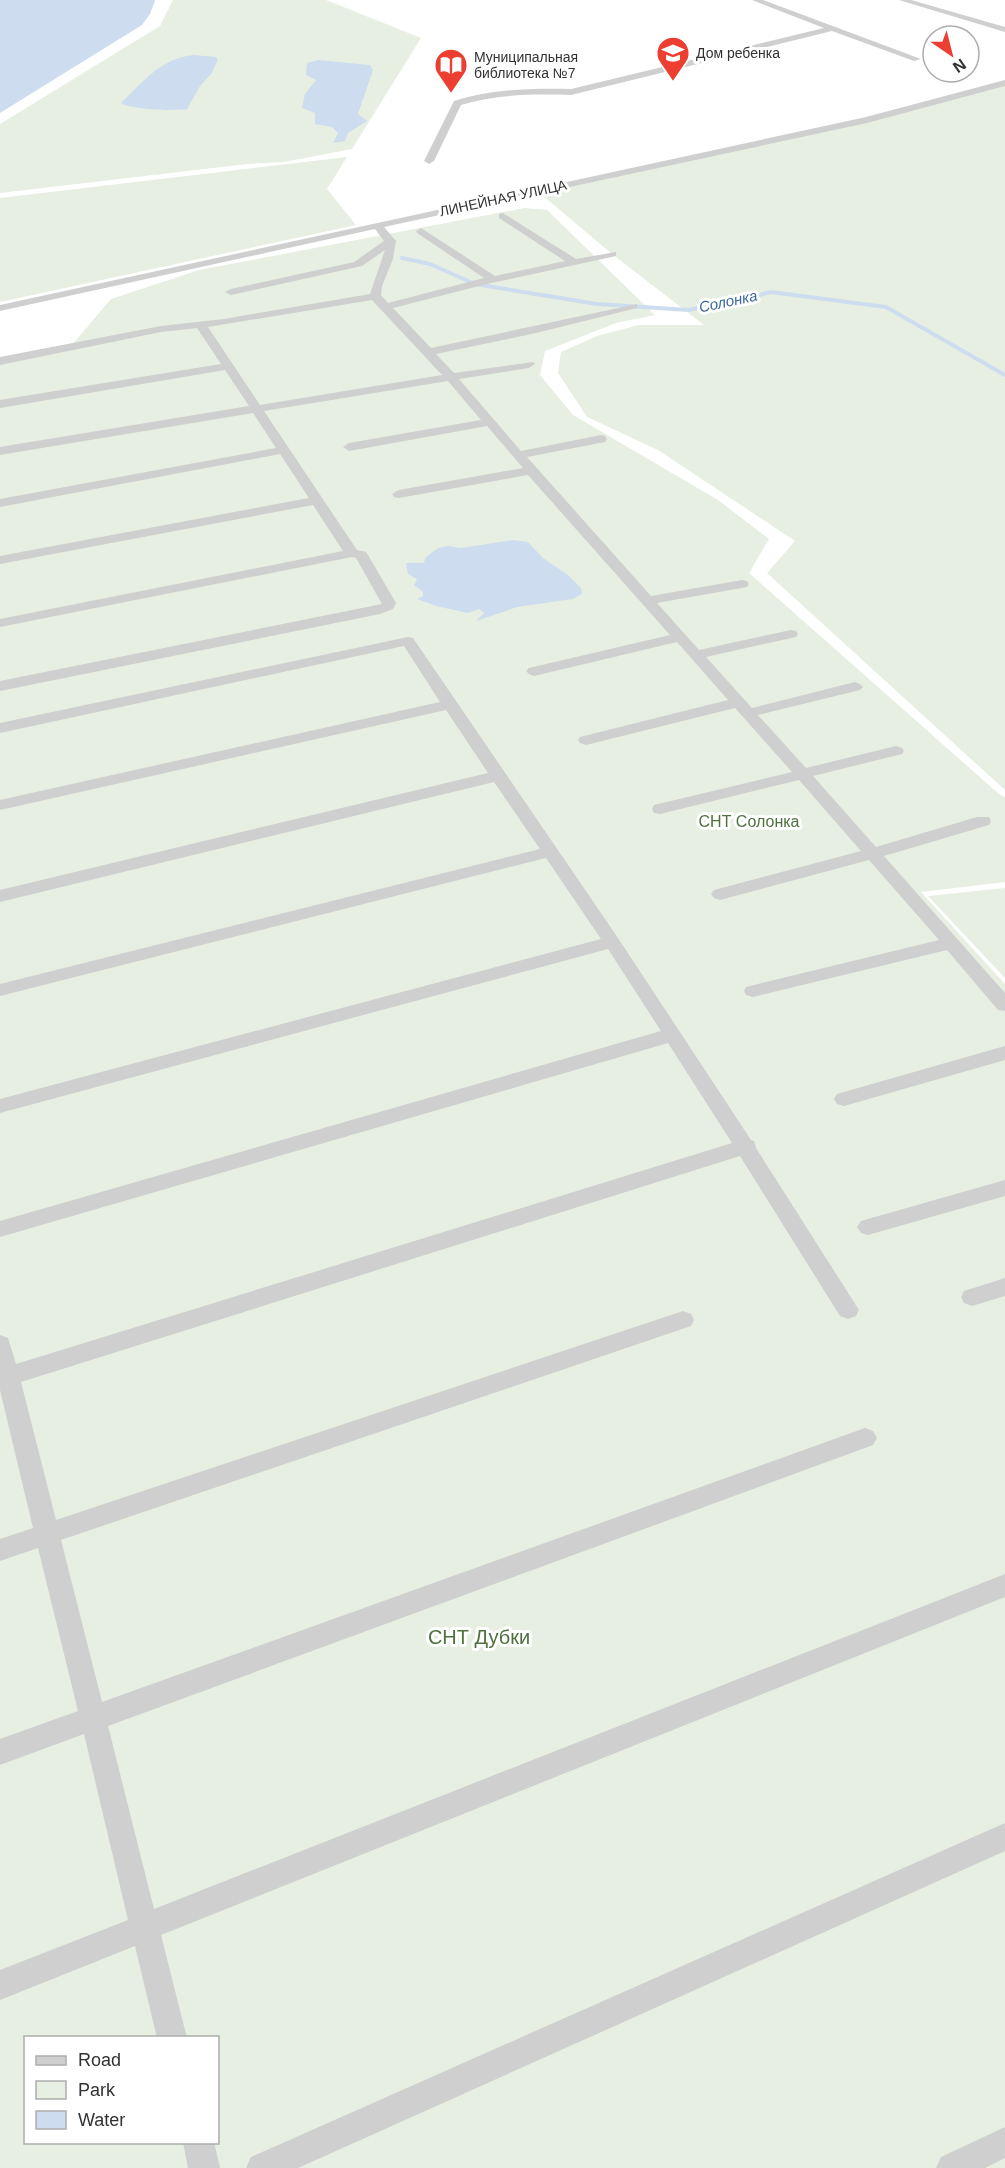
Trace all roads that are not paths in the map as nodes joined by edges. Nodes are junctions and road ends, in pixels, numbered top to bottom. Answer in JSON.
{"nodes":[{"id":1,"x":756,"y":0,"type":"edge"},
{"id":2,"x":903,"y":0,"type":"edge"},
{"id":3,"x":1005,"y":19,"type":"edge"},
{"id":4,"x":988,"y":25,"type":"junction"},
{"id":5,"x":834,"y":28,"type":"junction"},
{"id":6,"x":1005,"y":30,"type":"edge"},
{"id":7,"x":917,"y":59,"type":"dead end"},
{"id":8,"x":1005,"y":83,"type":"edge"},
{"id":9,"x":429,"y":161,"type":"dead end"},
{"id":10,"x":503,"y":216,"type":"dead end"},
{"id":11,"x":377,"y":225,"type":"junction"},
{"id":12,"x":421,"y":231,"type":"dead end"},
{"id":13,"x":390,"y":241,"type":"junction"},
{"id":14,"x":612,"y":254,"type":"dead end"},
{"id":15,"x":574,"y":262,"type":"junction"},
{"id":16,"x":493,"y":279,"type":"junction"},
{"id":17,"x":231,"y":292,"type":"dead end"},
{"id":18,"x":380,"y":301,"type":"junction"},
{"id":19,"x":633,"y":306,"type":"dead end"},
{"id":20,"x":0,"y":308,"type":"edge"},
{"id":21,"x":200,"y":324,"type":"junction"},
{"id":22,"x":428,"y":352,"type":"junction"},
{"id":23,"x":0,"y":361,"type":"edge"},
{"id":24,"x":529,"y":364,"type":"dead end"},
{"id":25,"x":229,"y":366,"type":"junction"},
{"id":26,"x":449,"y":376,"type":"junction"},
{"id":27,"x":0,"y":404,"type":"edge"},
{"id":28,"x":257,"y":408,"type":"junction"},
{"id":29,"x":490,"y":422,"type":"junction"},
{"id":30,"x":601,"y":439,"type":"dead end"},
{"id":31,"x":349,"y":447,"type":"dead end"},
{"id":32,"x":0,"y":450,"type":"edge"},
{"id":33,"x":283,"y":450,"type":"junction"},
{"id":34,"x":518,"y":454,"type":"junction"},
{"id":35,"x":530,"y":471,"type":"junction"},
{"id":36,"x":399,"y":494,"type":"dead end"},
{"id":37,"x":317,"y":500,"type":"junction"},
{"id":38,"x":0,"y":502,"type":"edge"},
{"id":39,"x":352,"y":553,"type":"junction"},
{"id":40,"x":0,"y":560,"type":"edge"},
{"id":41,"x":742,"y":584,"type":"dead end"},
{"id":42,"x":647,"y":601,"type":"junction"},
{"id":43,"x":0,"y":623,"type":"edge"},
{"id":44,"x":791,"y":634,"type":"dead end"},
{"id":45,"x":681,"y":637,"type":"junction"},
{"id":46,"x":697,"y":655,"type":"junction"},
{"id":47,"x":534,"y":671,"type":"dead end"},
{"id":48,"x":0,"y":686,"type":"edge"},
{"id":49,"x":855,"y":687,"type":"dead end"},
{"id":50,"x":449,"y":705,"type":"junction"},
{"id":51,"x":744,"y":708,"type":"junction"},
{"id":52,"x":0,"y":728,"type":"edge"},
{"id":53,"x":586,"y":740,"type":"dead end"},
{"id":54,"x":896,"y":751,"type":"dead end"},
{"id":55,"x":802,"y":773,"type":"junction"},
{"id":56,"x":498,"y":776,"type":"junction"},
{"id":57,"x":0,"y":805,"type":"edge"},
{"id":58,"x":660,"y":809,"type":"dead end"},
{"id":59,"x":983,"y":821,"type":"dead end"},
{"id":60,"x":546,"y":853,"type":"dead end"},
{"id":61,"x":874,"y":853,"type":"junction"},
{"id":62,"x":720,"y":894,"type":"dead end"},
{"id":63,"x":0,"y":896,"type":"edge"},
{"id":64,"x":612,"y":942,"type":"junction"},
{"id":65,"x":952,"y":943,"type":"junction"},
{"id":66,"x":0,"y":990,"type":"edge"},
{"id":67,"x":753,"y":991,"type":"dead end"},
{"id":68,"x":1005,"y":1005,"type":"edge"},
{"id":69,"x":671,"y":1035,"type":"junction"},
{"id":70,"x":1005,"y":1053,"type":"edge"},
{"id":71,"x":844,"y":1099,"type":"dead end"},
{"id":72,"x":0,"y":1106,"type":"edge"},
{"id":73,"x":747,"y":1146,"type":"junction"},
{"id":74,"x":1005,"y":1188,"type":"edge"},
{"id":75,"x":868,"y":1227,"type":"dead end"},
{"id":76,"x":0,"y":1229,"type":"edge"},
{"id":77,"x":1005,"y":1287,"type":"edge"},
{"id":78,"x":972,"y":1297,"type":"dead end"},
{"id":79,"x":848,"y":1310,"type":"dead end"},
{"id":80,"x":683,"y":1320,"type":"dead end"},
{"id":81,"x":0,"y":1344,"type":"edge"},
{"id":82,"x":4,"y":1378,"type":"edge"},
{"id":83,"x":865,"y":1438,"type":"dead end"},
{"id":84,"x":48,"y":1534,"type":"junction"},
{"id":85,"x":0,"y":1550,"type":"edge"},
{"id":86,"x":1005,"y":1585,"type":"edge"},
{"id":87,"x":94,"y":1718,"type":"junction"},
{"id":88,"x":0,"y":1752,"type":"edge"},
{"id":89,"x":1005,"y":1837,"type":"edge"},
{"id":90,"x":146,"y":1928,"type":"junction"},
{"id":91,"x":0,"y":1985,"type":"edge"},
{"id":92,"x":172,"y":2036,"type":"edge"},
{"id":93,"x":1005,"y":2142,"type":"edge"},
{"id":94,"x":198,"y":2144,"type":"edge"},
{"id":95,"x":204,"y":2168,"type":"edge"},
{"id":96,"x":262,"y":2168,"type":"edge"},
{"id":97,"x":952,"y":2168,"type":"edge"}],
"edges":[{"from":1,"to":5,"type":"street"},
{"from":2,"to":4,"type":"street"},
{"from":3,"to":4,"type":"street"},
{"from":4,"to":6,"type":"street"},
{"from":5,"to":7,"type":"street"},
{"from":5,"to":9,"type":"street"},
{"from":8,"to":11,"type":"street","name":"ЛИНЕЙНАЯ УЛИЦА"},
{"from":10,"to":15,"type":"street"},
{"from":11,"to":13,"type":"street"},
{"from":11,"to":20,"type":"street","name":"ЛИНЕЙНАЯ УЛИЦА"},
{"from":12,"to":16,"type":"street"},
{"from":13,"to":17,"type":"street"},
{"from":13,"to":18,"type":"street"},
{"from":14,"to":15,"type":"street"},
{"from":15,"to":16,"type":"street"},
{"from":16,"to":18,"type":"street"},
{"from":18,"to":21,"type":"street"},
{"from":18,"to":22,"type":"street"},
{"from":19,"to":22,"type":"street"},
{"from":21,"to":23,"type":"street"},
{"from":21,"to":25,"type":"street"},
{"from":22,"to":26,"type":"street"},
{"from":24,"to":26,"type":"street"},
{"from":25,"to":27,"type":"street"},
{"from":25,"to":28,"type":"street"},
{"from":26,"to":28,"type":"street"},
{"from":26,"to":29,"type":"street"},
{"from":28,"to":32,"type":"street"},
{"from":28,"to":33,"type":"street"},
{"from":29,"to":31,"type":"street"},
{"from":29,"to":34,"type":"street"},
{"from":30,"to":34,"type":"street"},
{"from":33,"to":37,"type":"street"},
{"from":33,"to":38,"type":"street"},
{"from":34,"to":35,"type":"street"},
{"from":35,"to":36,"type":"street"},
{"from":35,"to":42,"type":"street"},
{"from":37,"to":39,"type":"street"},
{"from":37,"to":40,"type":"street"},
{"from":39,"to":43,"type":"street"},
{"from":39,"to":48,"type":"street"},
{"from":41,"to":42,"type":"street"},
{"from":42,"to":45,"type":"street"},
{"from":44,"to":46,"type":"street"},
{"from":45,"to":46,"type":"street"},
{"from":45,"to":47,"type":"street"},
{"from":46,"to":51,"type":"street"},
{"from":49,"to":51,"type":"street"},
{"from":50,"to":52,"type":"street"},
{"from":50,"to":56,"type":"street"},
{"from":50,"to":57,"type":"street"},
{"from":51,"to":53,"type":"street"},
{"from":51,"to":55,"type":"street"},
{"from":54,"to":55,"type":"street"},
{"from":55,"to":58,"type":"street"},
{"from":55,"to":61,"type":"street"},
{"from":56,"to":63,"type":"street"},
{"from":56,"to":64,"type":"street"},
{"from":59,"to":61,"type":"street"},
{"from":60,"to":66,"type":"street"},
{"from":61,"to":62,"type":"street"},
{"from":61,"to":65,"type":"street"},
{"from":64,"to":69,"type":"street"},
{"from":64,"to":72,"type":"street"},
{"from":65,"to":67,"type":"street"},
{"from":65,"to":68,"type":"street"},
{"from":69,"to":73,"type":"street"},
{"from":69,"to":76,"type":"street"},
{"from":70,"to":71,"type":"street"},
{"from":73,"to":79,"type":"street"},
{"from":73,"to":82,"type":"street"},
{"from":74,"to":75,"type":"street"},
{"from":77,"to":78,"type":"street"},
{"from":80,"to":84,"type":"street"},
{"from":81,"to":82,"type":"street"},
{"from":82,"to":84,"type":"street"},
{"from":83,"to":87,"type":"street"},
{"from":84,"to":85,"type":"street"},
{"from":84,"to":87,"type":"street"},
{"from":86,"to":90,"type":"street"},
{"from":87,"to":88,"type":"street"},
{"from":87,"to":90,"type":"street"},
{"from":89,"to":96,"type":"street"},
{"from":90,"to":91,"type":"street"},
{"from":90,"to":92,"type":"street"},
{"from":93,"to":97,"type":"street"},
{"from":94,"to":95,"type":"street"}]}
